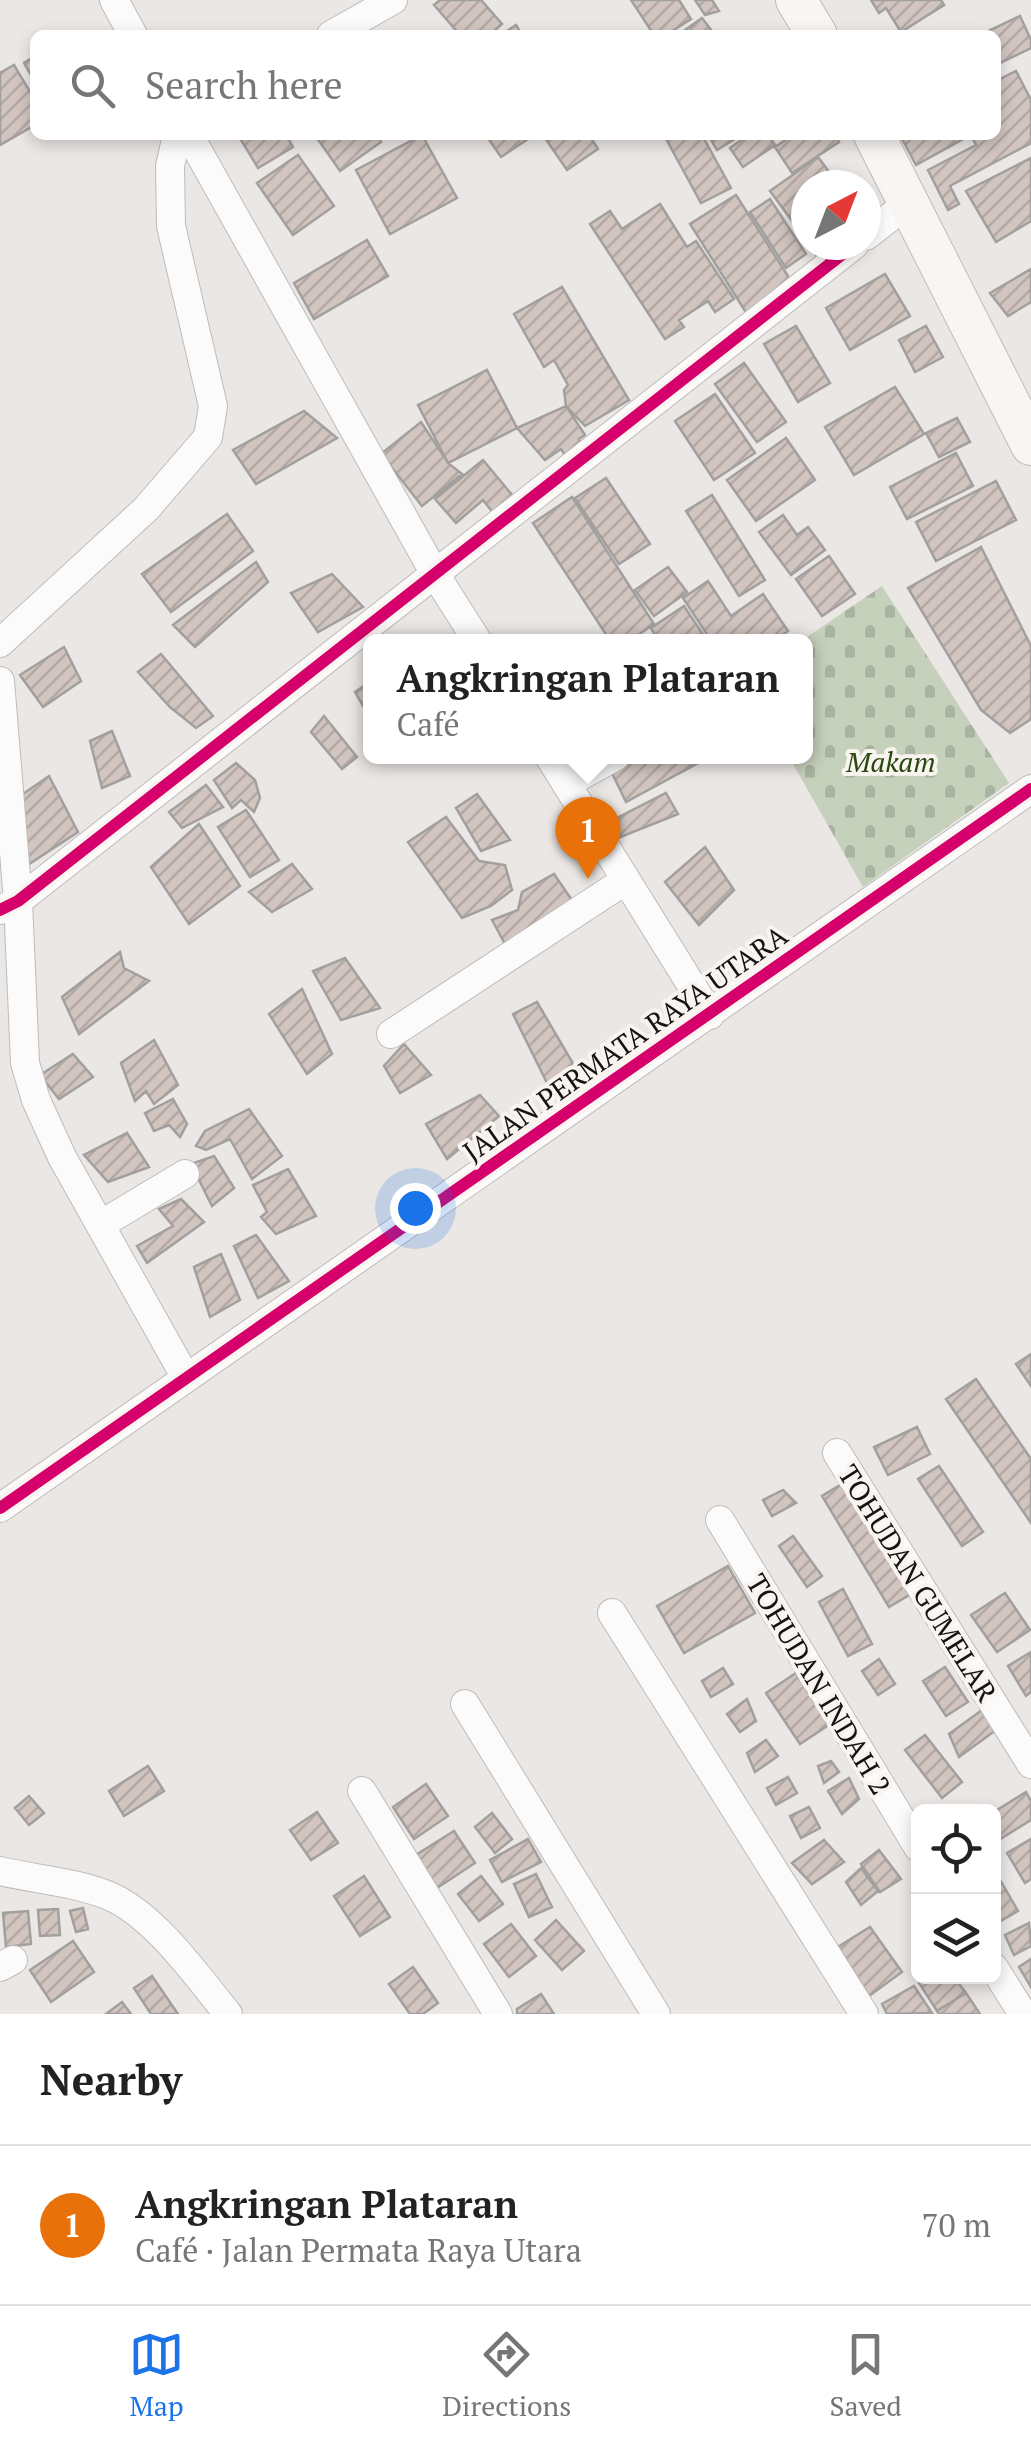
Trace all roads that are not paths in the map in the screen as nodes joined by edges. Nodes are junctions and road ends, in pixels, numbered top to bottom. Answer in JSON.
{"nodes":[{"id":1,"x":114,"y":0,"type":"edge"},
{"id":2,"x":393,"y":0,"type":"edge"},
{"id":3,"x":131,"y":30,"type":"edge"},
{"id":4,"x":340,"y":30,"type":"edge"},
{"id":5,"x":176,"y":140,"type":"edge"},
{"id":6,"x":192,"y":140,"type":"edge"},
{"id":7,"x":876,"y":140,"type":"edge"},
{"id":8,"x":907,"y":204,"type":"junction"},
{"id":9,"x":881,"y":224,"type":"edge"},
{"id":10,"x":835,"y":260,"type":"edge"},
{"id":11,"x":1031,"y":444,"type":"edge"},
{"id":12,"x":436,"y":574,"type":"junction"},
{"id":13,"x":473,"y":634,"type":"edge"},
{"id":14,"x":0,"y":643,"type":"edge"},
{"id":15,"x":0,"y":681,"type":"edge"},
{"id":16,"x":554,"y":764,"type":"edge"},
{"id":17,"x":602,"y":764,"type":"edge"},
{"id":18,"x":566,"y":784,"type":"junction"},
{"id":19,"x":1031,"y":790,"type":"edge"},
{"id":20,"x":626,"y":880,"type":"junction"},
{"id":21,"x":9,"y":905,"type":"edge"},
{"id":22,"x":710,"y":1015,"type":"junction"},
{"id":23,"x":391,"y":1034,"type":"dead end"},
{"id":24,"x":185,"y":1174,"type":"dead end"},
{"id":25,"x":100,"y":1225,"type":"junction"},
{"id":26,"x":186,"y":1378,"type":"junction"},
{"id":27,"x":837,"y":1453,"type":"dead end"},
{"id":28,"x":0,"y":1508,"type":"edge"},
{"id":29,"x":720,"y":1520,"type":"dead end"},
{"id":30,"x":612,"y":1613,"type":"dead end"},
{"id":31,"x":465,"y":1704,"type":"dead end"},
{"id":32,"x":1031,"y":1764,"type":"edge"},
{"id":33,"x":362,"y":1791,"type":"dead end"},
{"id":34,"x":911,"y":1835,"type":"edge"},
{"id":35,"x":0,"y":1871,"type":"edge"},
{"id":36,"x":1001,"y":1979,"type":"edge"},
{"id":37,"x":228,"y":2014,"type":"edge"},
{"id":38,"x":498,"y":2014,"type":"edge"},
{"id":39,"x":656,"y":2014,"type":"edge"},
{"id":40,"x":864,"y":2014,"type":"edge"},
{"id":41,"x":1023,"y":2014,"type":"edge"}],
"edges":[{"from":1,"to":3,"type":"street"},
{"from":2,"to":4,"type":"street"},
{"from":5,"to":14,"type":"street"},
{"from":6,"to":12,"type":"street"},
{"from":7,"to":8,"type":"main road"},
{"from":8,"to":9,"type":"street"},
{"from":8,"to":11,"type":"main road"},
{"from":10,"to":12,"type":"street"},
{"from":12,"to":13,"type":"street"},
{"from":12,"to":21,"type":"street"},
{"from":15,"to":21,"type":"street"},
{"from":16,"to":18,"type":"street"},
{"from":17,"to":18,"type":"street"},
{"from":18,"to":20,"type":"street"},
{"from":19,"to":22,"type":"street","name":"JALAN PERMATA RAYA UTARA"},
{"from":20,"to":22,"type":"street"},
{"from":20,"to":23,"type":"street"},
{"from":21,"to":25,"type":"street"},
{"from":22,"to":26,"type":"street","name":"JALAN PERMATA RAYA UTARA"},
{"from":24,"to":25,"type":"street"},
{"from":25,"to":26,"type":"street"},
{"from":26,"to":28,"type":"street","name":"JALAN PERMATA RAYA UTARA"},
{"from":27,"to":32,"type":"street","name":"TOHUDAN GUMELAR"},
{"from":29,"to":34,"type":"street","name":"TOHUDAN INDAH 2"},
{"from":30,"to":40,"type":"street"},
{"from":31,"to":39,"type":"street"},
{"from":33,"to":38,"type":"street"},
{"from":35,"to":37,"type":"street"},
{"from":36,"to":41,"type":"street"}]}
